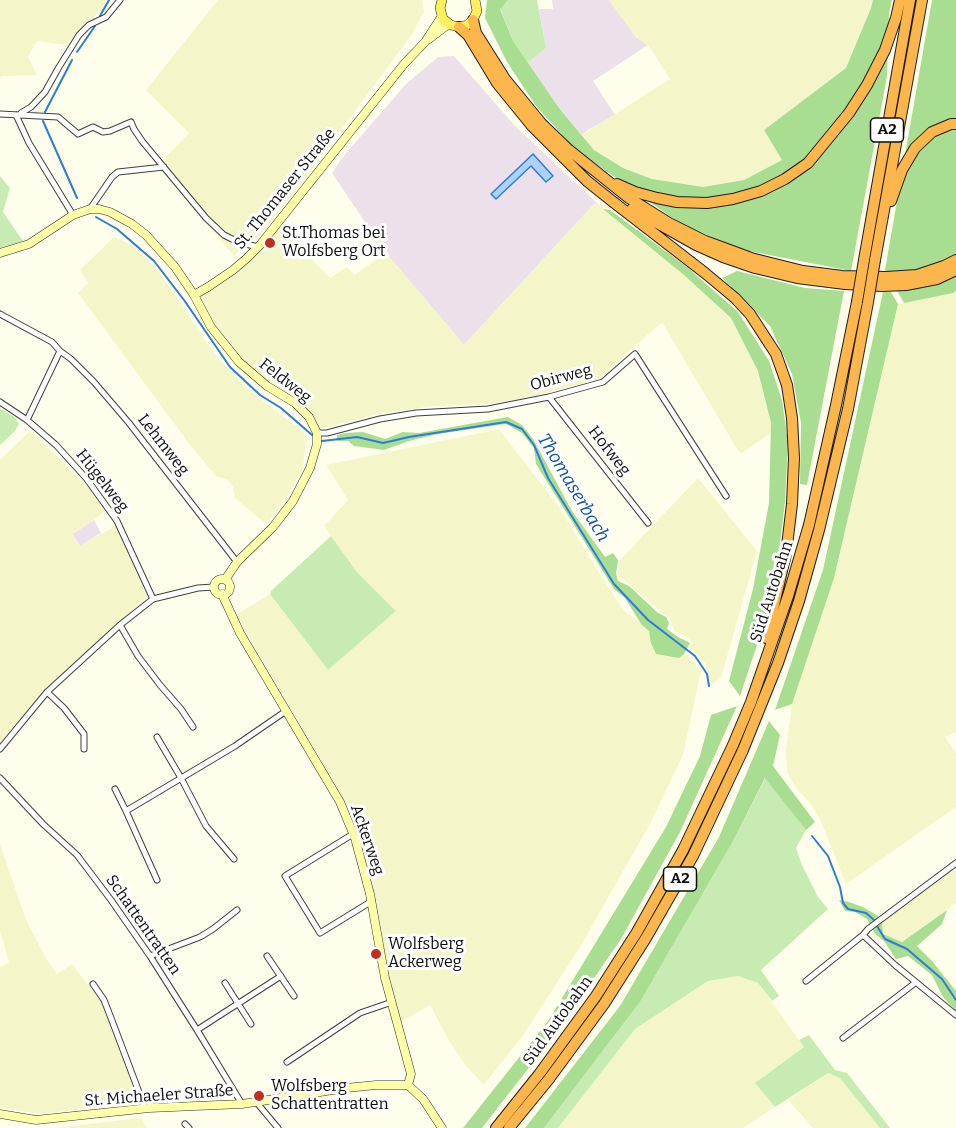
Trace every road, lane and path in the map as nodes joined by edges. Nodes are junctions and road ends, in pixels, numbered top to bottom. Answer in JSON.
{"nodes":[{"id":1,"x":120,"y":0,"type":"edge"},
{"id":2,"x":442,"y":0,"type":"edge"},
{"id":3,"x":900,"y":0,"type":"edge"},
{"id":4,"x":910,"y":0,"type":"edge"},
{"id":5,"x":922,"y":0,"type":"edge"},
{"id":6,"x":477,"y":2,"type":"edge"},
{"id":7,"x":442,"y":16,"type":"junction"},
{"id":8,"x":473,"y":20,"type":"junction"},
{"id":9,"x":454,"y":26,"type":"junction"},
{"id":10,"x":425,"y":42,"type":"junction"},
{"id":11,"x":0,"y":114,"type":"edge"},
{"id":12,"x":16,"y":115,"type":"junction"},
{"id":13,"x":956,"y":123,"type":"edge"},
{"id":14,"x":567,"y":160,"type":"junction"},
{"id":15,"x":164,"y":167,"type":"junction"},
{"id":16,"x":604,"y":178,"type":"junction"},
{"id":17,"x":90,"y":209,"type":"junction"},
{"id":18,"x":73,"y":215,"type":"junction"},
{"id":19,"x":882,"y":221,"type":"junction"},
{"id":20,"x":258,"y":247,"type":"junction"},
{"id":21,"x":0,"y":253,"type":"edge"},
{"id":22,"x":869,"y":260,"type":"junction"},
{"id":23,"x":956,"y":260,"type":"edge"},
{"id":24,"x":956,"y":270,"type":"edge"},
{"id":25,"x":194,"y":295,"type":"junction"},
{"id":26,"x":862,"y":302,"type":"junction"},
{"id":27,"x":0,"y":314,"type":"edge"},
{"id":28,"x":60,"y":351,"type":"junction"},
{"id":29,"x":549,"y":397,"type":"junction"},
{"id":30,"x":0,"y":402,"type":"edge"},
{"id":31,"x":27,"y":420,"type":"junction"},
{"id":32,"x":317,"y":433,"type":"junction"},
{"id":33,"x":726,"y":496,"type":"dead end"},
{"id":34,"x":648,"y":523,"type":"dead end"},
{"id":35,"x":237,"y":562,"type":"junction"},
{"id":36,"x":225,"y":580,"type":"junction"},
{"id":37,"x":214,"y":586,"type":"junction"},
{"id":38,"x":222,"y":594,"type":"junction"},
{"id":39,"x":153,"y":599,"type":"junction"},
{"id":40,"x":120,"y":625,"type":"junction"},
{"id":41,"x":759,"y":680,"type":"junction"},
{"id":42,"x":47,"y":692,"type":"junction"},
{"id":43,"x":286,"y":711,"type":"junction"},
{"id":44,"x":193,"y":728,"type":"dead end"},
{"id":45,"x":157,"y":737,"type":"dead end"},
{"id":46,"x":0,"y":748,"type":"edge"},
{"id":47,"x":84,"y":749,"type":"dead end"},
{"id":48,"x":0,"y":778,"type":"edge"},
{"id":49,"x":181,"y":778,"type":"junction"},
{"id":50,"x":114,"y":789,"type":"dead end"},
{"id":51,"x":126,"y":811,"type":"junction"},
{"id":52,"x":353,"y":834,"type":"junction"},
{"id":53,"x":234,"y":859,"type":"dead end"},
{"id":54,"x":956,"y":863,"type":"edge"},
{"id":55,"x":157,"y":880,"type":"dead end"},
{"id":56,"x":372,"y":901,"type":"junction"},
{"id":57,"x":237,"y":910,"type":"dead end"},
{"id":58,"x":863,"y":935,"type":"junction"},
{"id":59,"x":150,"y":956,"type":"junction"},
{"id":60,"x":267,"y":956,"type":"dead end"},
{"id":61,"x":281,"y":976,"type":"junction"},
{"id":62,"x":806,"y":981,"type":"dead end"},
{"id":63,"x":225,"y":982,"type":"dead end"},
{"id":64,"x":915,"y":983,"type":"junction"},
{"id":65,"x":93,"y":984,"type":"dead end"},
{"id":66,"x":294,"y":996,"type":"dead end"},
{"id":67,"x":392,"y":1002,"type":"junction"},
{"id":68,"x":238,"y":1003,"type":"junction"},
{"id":69,"x":956,"y":1015,"type":"edge"},
{"id":70,"x":251,"y":1024,"type":"dead end"},
{"id":71,"x":197,"y":1030,"type":"junction"},
{"id":72,"x":843,"y":1038,"type":"dead end"},
{"id":73,"x":287,"y":1062,"type":"dead end"},
{"id":74,"x":408,"y":1085,"type":"junction"},
{"id":75,"x":257,"y":1103,"type":"junction"},
{"id":76,"x":242,"y":1104,"type":"junction"},
{"id":77,"x":144,"y":1108,"type":"junction"},
{"id":78,"x":0,"y":1114,"type":"edge"},
{"id":79,"x":276,"y":1127,"type":"edge"},
{"id":80,"x":442,"y":1128,"type":"edge"},
{"id":81,"x":496,"y":1128,"type":"edge"},
{"id":82,"x":509,"y":1128,"type":"edge"}],
"edges":[{"from":1,"to":12,"type":"street"},
{"from":2,"to":7,"type":"main road"},
{"from":3,"to":16,"type":"highway"},
{"from":4,"to":22,"type":"highway","name":"Süd Autobahn","number":"A2"},
{"from":5,"to":19,"type":"highway","name":"Süd Autobahn","number":"A2"},
{"from":6,"to":8,"type":"main road"},
{"from":7,"to":9,"type":"main road"},
{"from":7,"to":10,"type":"main road","name":"St. Thomaser Straße"},
{"from":8,"to":9,"type":"main road"},
{"from":8,"to":16,"type":"highway"},
{"from":9,"to":10,"type":"main road","name":"St. Thomaser Straße"},
{"from":9,"to":14,"type":"highway"},
{"from":10,"to":20,"type":"main road","name":"St. Thomaser Straße"},
{"from":11,"to":12,"type":"street"},
{"from":12,"to":15,"type":"street"},
{"from":12,"to":18,"type":"street"},
{"from":13,"to":19,"type":"highway"},
{"from":14,"to":24,"type":"highway"},
{"from":14,"to":41,"type":"highway"},
{"from":15,"to":17,"type":"street"},
{"from":15,"to":20,"type":"street"},
{"from":16,"to":23,"type":"highway"},
{"from":17,"to":18,"type":"main road"},
{"from":17,"to":25,"type":"main road"},
{"from":18,"to":21,"type":"main road"},
{"from":19,"to":22,"type":"highway","name":"Süd Autobahn","number":"A2"},
{"from":20,"to":25,"type":"main road","name":"St. Thomaser Straße"},
{"from":22,"to":26,"type":"highway","name":"Süd Autobahn","number":"A2","bridge":true},
{"from":25,"to":32,"type":"main road","name":"Feldweg"},
{"from":26,"to":41,"type":"highway","name":"Süd Autobahn","number":"A2"},
{"from":26,"to":82,"type":"highway","name":"Süd Autobahn","number":"A2"},
{"from":27,"to":28,"type":"street","name":"Lehmweg"},
{"from":28,"to":31,"type":"street"},
{"from":28,"to":35,"type":"street","name":"Lehmweg"},
{"from":29,"to":32,"type":"street","name":"Obirweg"},
{"from":29,"to":33,"type":"street","name":"Obirweg"},
{"from":29,"to":34,"type":"street","name":"Hofweg"},
{"from":30,"to":31,"type":"street","name":"Hügelweg"},
{"from":31,"to":39,"type":"street","name":"Hügelweg"},
{"from":32,"to":35,"type":"main road"},
{"from":35,"to":36,"type":"main road"},
{"from":36,"to":37,"type":"main road"},
{"from":36,"to":38,"type":"main road"},
{"from":37,"to":38,"type":"main road"},
{"from":37,"to":39,"type":"street"},
{"from":38,"to":43,"type":"main road","name":"Ackerweg"},
{"from":39,"to":40,"type":"street"},
{"from":40,"to":42,"type":"street"},
{"from":40,"to":44,"type":"street"},
{"from":41,"to":81,"type":"highway","name":"Süd Autobahn","number":"A2"},
{"from":42,"to":46,"type":"street"},
{"from":42,"to":47,"type":"street"},
{"from":43,"to":49,"type":"street"},
{"from":43,"to":52,"type":"main road","name":"Ackerweg"},
{"from":45,"to":49,"type":"street"},
{"from":48,"to":59,"type":"street","name":"Schattentratten"},
{"from":49,"to":51,"type":"street"},
{"from":49,"to":53,"type":"street"},
{"from":50,"to":51,"type":"street"},
{"from":51,"to":55,"type":"street"},
{"from":52,"to":56,"type":"main road","name":"Ackerweg"},
{"from":52,"to":56,"type":"street"},
{"from":54,"to":58,"type":"street"},
{"from":56,"to":67,"type":"main road","name":"Ackerweg"},
{"from":57,"to":59,"type":"street"},
{"from":58,"to":62,"type":"street"},
{"from":58,"to":64,"type":"street"},
{"from":59,"to":71,"type":"street","name":"Schattentratten"},
{"from":60,"to":61,"type":"street"},
{"from":61,"to":66,"type":"street"},
{"from":61,"to":68,"type":"street"},
{"from":63,"to":68,"type":"street"},
{"from":64,"to":69,"type":"street"},
{"from":64,"to":72,"type":"street"},
{"from":65,"to":77,"type":"street"},
{"from":67,"to":73,"type":"street"},
{"from":67,"to":74,"type":"main road","name":"Ackerweg"},
{"from":68,"to":70,"type":"street"},
{"from":68,"to":71,"type":"street"},
{"from":71,"to":76,"type":"street","name":"Schattentratten"},
{"from":74,"to":75,"type":"main road","name":"St. Michaeler Straße"},
{"from":74,"to":80,"type":"main road"},
{"from":75,"to":76,"type":"main road","name":"St. Michaeler Straße"},
{"from":75,"to":79,"type":"street"},
{"from":76,"to":77,"type":"main road","name":"St. Michaeler Straße"},
{"from":77,"to":78,"type":"main road","name":"St. Michaeler Straße"}]}
